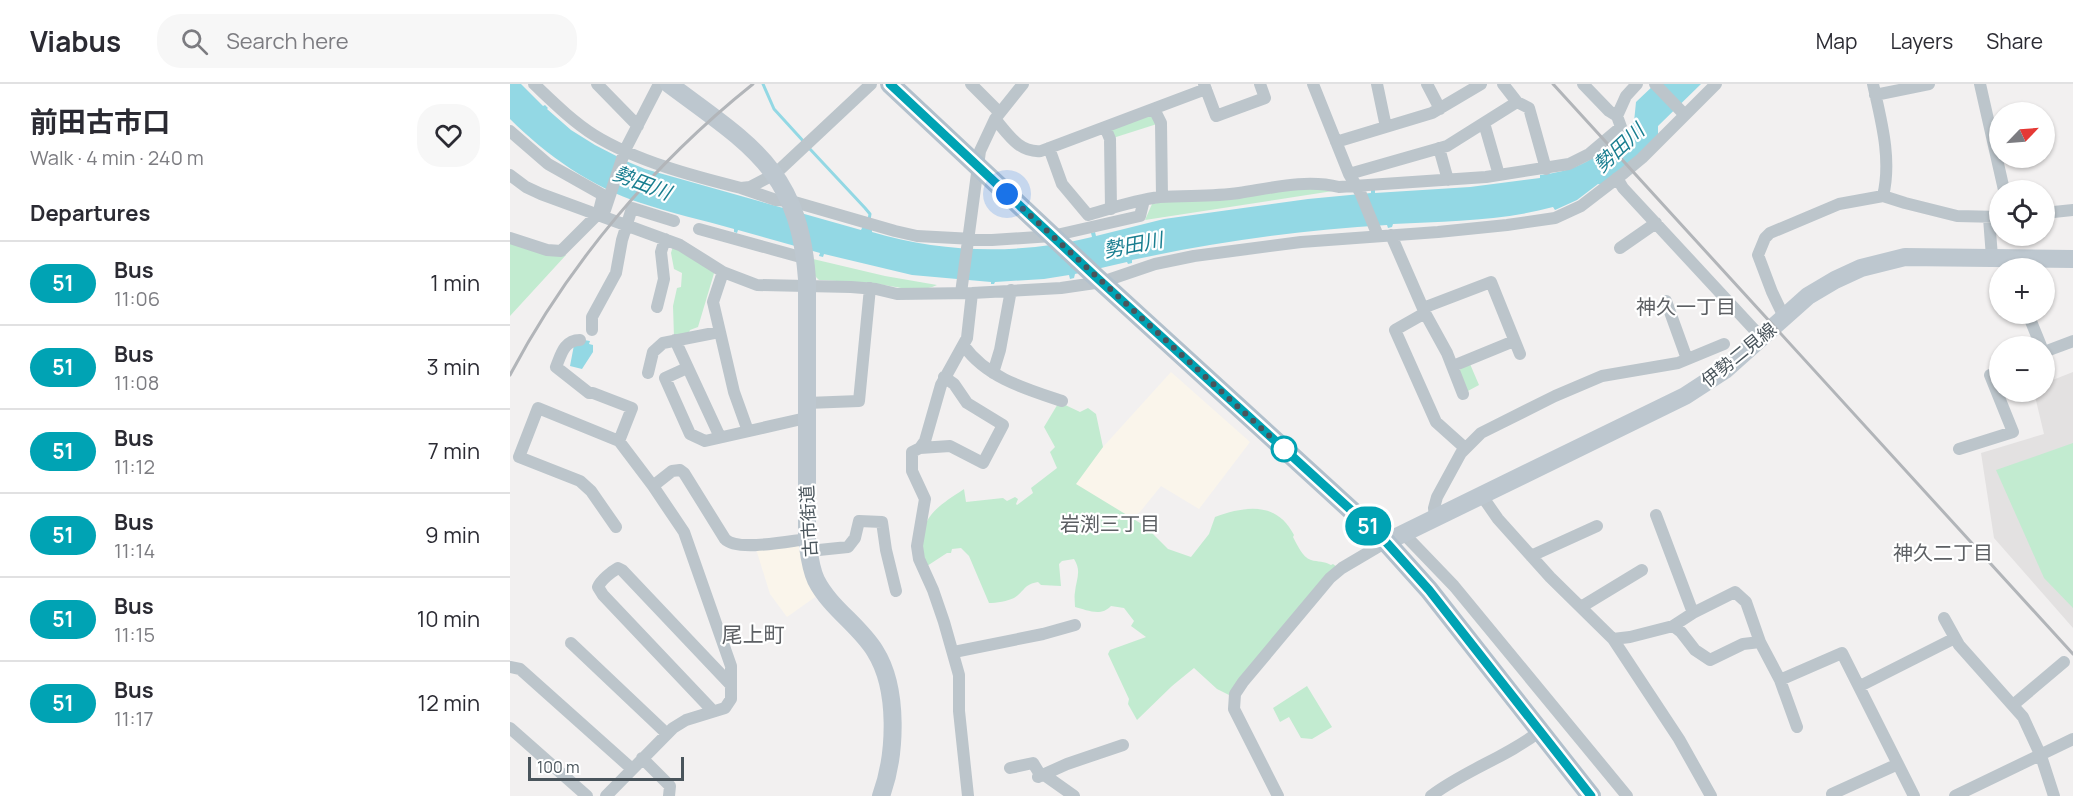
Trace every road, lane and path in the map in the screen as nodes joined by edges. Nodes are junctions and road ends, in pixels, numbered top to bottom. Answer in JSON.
{"nodes":[{"id":1,"x":534,"y":84,"type":"edge"},
{"id":2,"x":597,"y":84,"type":"edge"},
{"id":3,"x":659,"y":84,"type":"edge"},
{"id":4,"x":669,"y":84,"type":"edge"},
{"id":5,"x":872,"y":84,"type":"edge"},
{"id":6,"x":890,"y":84,"type":"edge"},
{"id":7,"x":971,"y":84,"type":"edge"},
{"id":8,"x":1023,"y":84,"type":"edge"},
{"id":9,"x":1260,"y":84,"type":"edge"},
{"id":10,"x":1313,"y":84,"type":"edge"},
{"id":11,"x":1377,"y":84,"type":"edge"},
{"id":12,"x":1427,"y":84,"type":"edge"},
{"id":13,"x":1481,"y":84,"type":"edge"},
{"id":14,"x":1503,"y":84,"type":"edge"},
{"id":15,"x":1583,"y":84,"type":"edge"},
{"id":16,"x":1637,"y":84,"type":"edge"},
{"id":17,"x":1655,"y":84,"type":"edge"},
{"id":18,"x":1716,"y":84,"type":"edge"},
{"id":19,"x":1929,"y":84,"type":"edge"},
{"id":20,"x":1980,"y":84,"type":"edge"},
{"id":21,"x":1205,"y":86,"type":"edge"},
{"id":22,"x":1874,"y":90,"type":"edge"},
{"id":23,"x":1516,"y":102,"type":"junction"},
{"id":24,"x":1154,"y":109,"type":"junction"},
{"id":25,"x":1440,"y":110,"type":"junction"},
{"id":26,"x":1683,"y":113,"type":"junction"},
{"id":27,"x":997,"y":116,"type":"junction"},
{"id":28,"x":1617,"y":116,"type":"junction"},
{"id":29,"x":1484,"y":123,"type":"junction"},
{"id":30,"x":638,"y":126,"type":"junction"},
{"id":31,"x":1105,"y":127,"type":"junction"},
{"id":32,"x":1386,"y":127,"type":"junction"},
{"id":33,"x":510,"y":131,"type":"edge"},
{"id":34,"x":1336,"y":142,"type":"junction"},
{"id":35,"x":1049,"y":148,"type":"junction"},
{"id":36,"x":1439,"y":148,"type":"junction"},
{"id":37,"x":625,"y":152,"type":"junction"},
{"id":38,"x":977,"y":167,"type":"junction"},
{"id":39,"x":1546,"y":169,"type":"junction"},
{"id":40,"x":776,"y":174,"type":"junction"},
{"id":41,"x":1349,"y":174,"type":"junction"},
{"id":42,"x":510,"y":175,"type":"edge"},
{"id":43,"x":1499,"y":175,"type":"junction"},
{"id":44,"x":1617,"y":178,"type":"junction"},
{"id":45,"x":1448,"y":180,"type":"junction"},
{"id":46,"x":2002,"y":180,"type":"edge"},
{"id":47,"x":741,"y":188,"type":"junction"},
{"id":48,"x":1358,"y":189,"type":"junction"},
{"id":49,"x":1882,"y":196,"type":"junction"},
{"id":50,"x":1162,"y":197,"type":"junction"},
{"id":51,"x":1144,"y":200,"type":"junction"},
{"id":52,"x":792,"y":204,"type":"junction"},
{"id":53,"x":1111,"y":209,"type":"junction"},
{"id":54,"x":2073,"y":210,"type":"edge"},
{"id":55,"x":601,"y":212,"type":"junction"},
{"id":56,"x":2055,"y":212,"type":"edge"},
{"id":57,"x":1989,"y":218,"type":"edge"},
{"id":58,"x":674,"y":221,"type":"dead end"},
{"id":59,"x":1656,"y":223,"type":"junction"},
{"id":60,"x":625,"y":224,"type":"junction"},
{"id":61,"x":699,"y":229,"type":"dead end"},
{"id":62,"x":1377,"y":233,"type":"junction"},
{"id":63,"x":1391,"y":236,"type":"junction"},
{"id":64,"x":1054,"y":237,"type":"junction"},
{"id":65,"x":510,"y":238,"type":"edge"},
{"id":66,"x":665,"y":239,"type":"junction"},
{"id":67,"x":967,"y":240,"type":"junction"},
{"id":68,"x":1993,"y":246,"type":"edge"},
{"id":69,"x":1620,"y":248,"type":"dead end"},
{"id":70,"x":804,"y":257,"type":"junction"},
{"id":71,"x":1992,"y":257,"type":"junction"},
{"id":72,"x":2073,"y":260,"type":"edge"},
{"id":73,"x":723,"y":272,"type":"junction"},
{"id":74,"x":1099,"y":280,"type":"junction"},
{"id":75,"x":807,"y":286,"type":"junction"},
{"id":76,"x":870,"y":288,"type":"junction"},
{"id":77,"x":1011,"y":290,"type":"junction"},
{"id":78,"x":965,"y":291,"type":"junction"},
{"id":79,"x":1666,"y":301,"type":"dead end"},
{"id":80,"x":657,"y":307,"type":"dead end"},
{"id":81,"x":1424,"y":310,"type":"junction"},
{"id":82,"x":1784,"y":317,"type":"junction"},
{"id":83,"x":592,"y":330,"type":"dead end"},
{"id":84,"x":719,"y":332,"type":"junction"},
{"id":85,"x":1762,"y":338,"type":"junction"},
{"id":86,"x":580,"y":340,"type":"dead end"},
{"id":87,"x":675,"y":340,"type":"junction"},
{"id":88,"x":1515,"y":341,"type":"junction"},
{"id":89,"x":2073,"y":341,"type":"edge"},
{"id":90,"x":1724,"y":344,"type":"dead end"},
{"id":91,"x":964,"y":346,"type":"junction"},
{"id":92,"x":2055,"y":348,"type":"edge"},
{"id":93,"x":1520,"y":354,"type":"dead end"},
{"id":94,"x":1687,"y":359,"type":"junction"},
{"id":95,"x":1453,"y":366,"type":"junction"},
{"id":96,"x":687,"y":368,"type":"junction"},
{"id":97,"x":648,"y":373,"type":"dead end"},
{"id":98,"x":993,"y":373,"type":"junction"},
{"id":99,"x":944,"y":377,"type":"junction"},
{"id":100,"x":1462,"y":394,"type":"dead end"},
{"id":101,"x":1062,"y":401,"type":"dead end"},
{"id":102,"x":2001,"y":402,"type":"edge"},
{"id":103,"x":806,"y":410,"type":"junction"},
{"id":104,"x":748,"y":431,"type":"junction"},
{"id":105,"x":720,"y":437,"type":"junction"},
{"id":106,"x":619,"y":441,"type":"junction"},
{"id":107,"x":920,"y":448,"type":"junction"},
{"id":108,"x":1465,"y":448,"type":"junction"},
{"id":109,"x":1959,"y":449,"type":"dead end"},
{"id":110,"x":653,"y":486,"type":"junction"},
{"id":111,"x":1482,"y":496,"type":"junction"},
{"id":112,"x":1656,"y":515,"type":"dead end"},
{"id":113,"x":1435,"y":518,"type":"junction"},
{"id":114,"x":1597,"y":526,"type":"dead end"},
{"id":115,"x":616,"y":527,"type":"dead end"},
{"id":116,"x":1395,"y":538,"type":"junction"},
{"id":117,"x":808,"y":545,"type":"junction"},
{"id":118,"x":1531,"y":556,"type":"junction"},
{"id":119,"x":1642,"y":570,"type":"dead end"},
{"id":120,"x":896,"y":591,"type":"dead end"},
{"id":121,"x":1581,"y":607,"type":"junction"},
{"id":122,"x":1693,"y":614,"type":"junction"},
{"id":123,"x":1944,"y":618,"type":"dead end"},
{"id":124,"x":1075,"y":625,"type":"dead end"},
{"id":125,"x":1673,"y":626,"type":"junction"},
{"id":126,"x":1955,"y":638,"type":"junction"},
{"id":127,"x":1613,"y":639,"type":"junction"},
{"id":128,"x":1760,"y":642,"type":"junction"},
{"id":129,"x":571,"y":644,"type":"dead end"},
{"id":130,"x":954,"y":652,"type":"junction"},
{"id":131,"x":2064,"y":662,"type":"dead end"},
{"id":132,"x":510,"y":667,"type":"edge"},
{"id":133,"x":1780,"y":680,"type":"junction"},
{"id":134,"x":731,"y":684,"type":"junction"},
{"id":135,"x":1860,"y":686,"type":"junction"},
{"id":136,"x":2013,"y":705,"type":"junction"},
{"id":137,"x":713,"y":711,"type":"junction"},
{"id":138,"x":1797,"y":727,"type":"dead end"},
{"id":139,"x":510,"y":728,"type":"edge"},
{"id":140,"x":1540,"y":731,"type":"junction"},
{"id":141,"x":666,"y":733,"type":"junction"},
{"id":142,"x":2073,"y":740,"type":"edge"},
{"id":143,"x":1123,"y":745,"type":"dead end"},
{"id":144,"x":2041,"y":756,"type":"junction"},
{"id":145,"x":642,"y":758,"type":"junction"},
{"id":146,"x":1898,"y":764,"type":"junction"},
{"id":147,"x":1010,"y":768,"type":"dead end"},
{"id":148,"x":632,"y":769,"type":"junction"},
{"id":149,"x":1041,"y":776,"type":"junction"},
{"id":150,"x":1832,"y":794,"type":"dead end"},
{"id":151,"x":587,"y":796,"type":"edge"},
{"id":152,"x":606,"y":796,"type":"edge"},
{"id":153,"x":669,"y":796,"type":"edge"},
{"id":154,"x":882,"y":796,"type":"edge"},
{"id":155,"x":968,"y":796,"type":"edge"},
{"id":156,"x":1074,"y":796,"type":"edge"},
{"id":157,"x":1278,"y":796,"type":"edge"},
{"id":158,"x":1431,"y":796,"type":"edge"},
{"id":159,"x":1591,"y":796,"type":"edge"},
{"id":160,"x":1627,"y":796,"type":"edge"},
{"id":161,"x":1711,"y":796,"type":"edge"},
{"id":162,"x":1914,"y":796,"type":"edge"},
{"id":163,"x":1955,"y":796,"type":"edge"},
{"id":164,"x":2054,"y":796,"type":"edge"}],
"edges":[{"from":1,"to":37,"type":"street"},
{"from":2,"to":30,"type":"street"},
{"from":3,"to":30,"type":"street"},
{"from":4,"to":40,"type":"street","name":"古市街道"},
{"from":5,"to":40,"type":"street"},
{"from":6,"to":38,"type":"main road"},
{"from":7,"to":27,"type":"street"},
{"from":8,"to":27,"type":"street"},
{"from":9,"to":21,"type":"street"},
{"from":10,"to":34,"type":"street"},
{"from":11,"to":32,"type":"street"},
{"from":12,"to":25,"type":"street"},
{"from":13,"to":25,"type":"street"},
{"from":14,"to":23,"type":"street"},
{"from":15,"to":28,"type":"street"},
{"from":16,"to":28,"type":"street"},
{"from":17,"to":26,"type":"street"},
{"from":18,"to":26,"type":"street"},
{"from":19,"to":22,"type":"street"},
{"from":20,"to":46,"type":"street"},
{"from":21,"to":24,"type":"street"},
{"from":22,"to":49,"type":"street"},
{"from":23,"to":29,"type":"street"},
{"from":23,"to":39,"type":"street"},
{"from":24,"to":31,"type":"street"},
{"from":24,"to":50,"type":"street"},
{"from":25,"to":32,"type":"street"},
{"from":26,"to":44,"type":"street"},
{"from":27,"to":35,"type":"street"},
{"from":27,"to":38,"type":"street"},
{"from":28,"to":39,"type":"street"},
{"from":29,"to":36,"type":"street"},
{"from":29,"to":43,"type":"street"},
{"from":30,"to":37,"type":"street"},
{"from":31,"to":35,"type":"street"},
{"from":31,"to":53,"type":"street"},
{"from":32,"to":34,"type":"street"},
{"from":33,"to":55,"type":"street"},
{"from":34,"to":41,"type":"street"},
{"from":35,"to":53,"type":"street"},
{"from":36,"to":41,"type":"street"},
{"from":36,"to":45,"type":"street"},
{"from":37,"to":47,"type":"street"},
{"from":37,"to":55,"type":"street"},
{"from":38,"to":64,"type":"main road"},
{"from":38,"to":67,"type":"street"},
{"from":39,"to":43,"type":"street"},
{"from":40,"to":47,"type":"street"},
{"from":40,"to":52,"type":"street","name":"古市街道"},
{"from":41,"to":48,"type":"street"},
{"from":42,"to":55,"type":"street"},
{"from":43,"to":45,"type":"street"},
{"from":44,"to":59,"type":"street"},
{"from":44,"to":63,"type":"street"},
{"from":45,"to":48,"type":"street"},
{"from":47,"to":52,"type":"street"},
{"from":48,"to":50,"type":"street"},
{"from":48,"to":62,"type":"street"},
{"from":49,"to":57,"type":"street"},
{"from":49,"to":82,"type":"street"},
{"from":50,"to":51,"type":"street"},
{"from":51,"to":53,"type":"street"},
{"from":51,"to":64,"type":"street"},
{"from":52,"to":67,"type":"street"},
{"from":52,"to":70,"type":"street","name":"古市街道"},
{"from":54,"to":56,"type":"street"},
{"from":55,"to":60,"type":"street"},
{"from":55,"to":65,"type":"street"},
{"from":58,"to":60,"type":"street"},
{"from":59,"to":69,"type":"street"},
{"from":59,"to":85,"type":"street"},
{"from":60,"to":66,"type":"street"},
{"from":60,"to":83,"type":"street"},
{"from":61,"to":70,"type":"street"},
{"from":62,"to":63,"type":"street"},
{"from":62,"to":74,"type":"street"},
{"from":63,"to":81,"type":"street"},
{"from":64,"to":67,"type":"street"},
{"from":64,"to":74,"type":"main road"},
{"from":66,"to":73,"type":"street"},
{"from":66,"to":80,"type":"street"},
{"from":67,"to":78,"type":"street"},
{"from":68,"to":71,"type":"street"},
{"from":70,"to":75,"type":"street","name":"古市街道"},
{"from":71,"to":72,"type":"street","name":"伊勢二見線"},
{"from":71,"to":82,"type":"street","name":"伊勢二見線"},
{"from":73,"to":75,"type":"street"},
{"from":73,"to":84,"type":"street"},
{"from":74,"to":77,"type":"street"},
{"from":74,"to":116,"type":"main road"},
{"from":75,"to":76,"type":"street"},
{"from":75,"to":103,"type":"street","name":"古市街道"},
{"from":76,"to":78,"type":"street"},
{"from":76,"to":103,"type":"street"},
{"from":77,"to":78,"type":"street"},
{"from":77,"to":98,"type":"street"},
{"from":78,"to":91,"type":"street"},
{"from":79,"to":94,"type":"street"},
{"from":81,"to":88,"type":"street"},
{"from":81,"to":95,"type":"street"},
{"from":81,"to":108,"type":"street"},
{"from":82,"to":85,"type":"street","name":"伊勢二見線"},
{"from":84,"to":87,"type":"street"},
{"from":84,"to":104,"type":"street"},
{"from":85,"to":111,"type":"street","name":"伊勢二見線"},
{"from":86,"to":106,"type":"street"},
{"from":87,"to":96,"type":"street"},
{"from":87,"to":97,"type":"street"},
{"from":88,"to":93,"type":"street"},
{"from":88,"to":95,"type":"street"},
{"from":89,"to":92,"type":"street"},
{"from":90,"to":94,"type":"street"},
{"from":91,"to":98,"type":"street"},
{"from":91,"to":99,"type":"street"},
{"from":94,"to":108,"type":"street"},
{"from":95,"to":100,"type":"street"},
{"from":96,"to":105,"type":"street"},
{"from":96,"to":105,"type":"street"},
{"from":98,"to":101,"type":"street"},
{"from":99,"to":107,"type":"street"},
{"from":99,"to":107,"type":"street"},
{"from":102,"to":109,"type":"street"},
{"from":103,"to":104,"type":"street"},
{"from":103,"to":117,"type":"street","name":"古市街道"},
{"from":104,"to":105,"type":"street"},
{"from":106,"to":110,"type":"street"},
{"from":106,"to":115,"type":"street"},
{"from":107,"to":130,"type":"street"},
{"from":108,"to":113,"type":"street"},
{"from":110,"to":117,"type":"street"},
{"from":110,"to":134,"type":"street"},
{"from":111,"to":113,"type":"street","name":"伊勢二見線"},
{"from":111,"to":118,"type":"street"},
{"from":112,"to":122,"type":"street"},
{"from":113,"to":116,"type":"street","name":"伊勢二見線"},
{"from":114,"to":118,"type":"street"},
{"from":116,"to":140,"type":"main road"},
{"from":116,"to":157,"type":"street"},
{"from":116,"to":160,"type":"street"},
{"from":117,"to":120,"type":"street"},
{"from":117,"to":154,"type":"street","name":"古市街道"},
{"from":118,"to":121,"type":"street"},
{"from":119,"to":121,"type":"street"},
{"from":121,"to":127,"type":"street"},
{"from":122,"to":125,"type":"street"},
{"from":122,"to":128,"type":"street"},
{"from":123,"to":126,"type":"street"},
{"from":124,"to":130,"type":"street"},
{"from":125,"to":127,"type":"street"},
{"from":125,"to":128,"type":"street"},
{"from":126,"to":135,"type":"street"},
{"from":126,"to":136,"type":"street"},
{"from":127,"to":161,"type":"street"},
{"from":128,"to":133,"type":"street"},
{"from":129,"to":141,"type":"street"},
{"from":130,"to":155,"type":"street"},
{"from":131,"to":136,"type":"street"},
{"from":132,"to":148,"type":"street"},
{"from":133,"to":135,"type":"street"},
{"from":133,"to":138,"type":"street"},
{"from":134,"to":137,"type":"street"},
{"from":134,"to":137,"type":"street"},
{"from":135,"to":146,"type":"street"},
{"from":136,"to":144,"type":"street"},
{"from":137,"to":141,"type":"street"},
{"from":139,"to":151,"type":"street"},
{"from":140,"to":158,"type":"street"},
{"from":140,"to":159,"type":"main road"},
{"from":141,"to":145,"type":"street"},
{"from":142,"to":144,"type":"street"},
{"from":143,"to":149,"type":"street"},
{"from":144,"to":163,"type":"street"},
{"from":144,"to":164,"type":"street"},
{"from":145,"to":148,"type":"street"},
{"from":145,"to":153,"type":"street"},
{"from":146,"to":150,"type":"street"},
{"from":146,"to":162,"type":"street"},
{"from":147,"to":149,"type":"street"},
{"from":148,"to":152,"type":"street"},
{"from":149,"to":156,"type":"street"}]}
